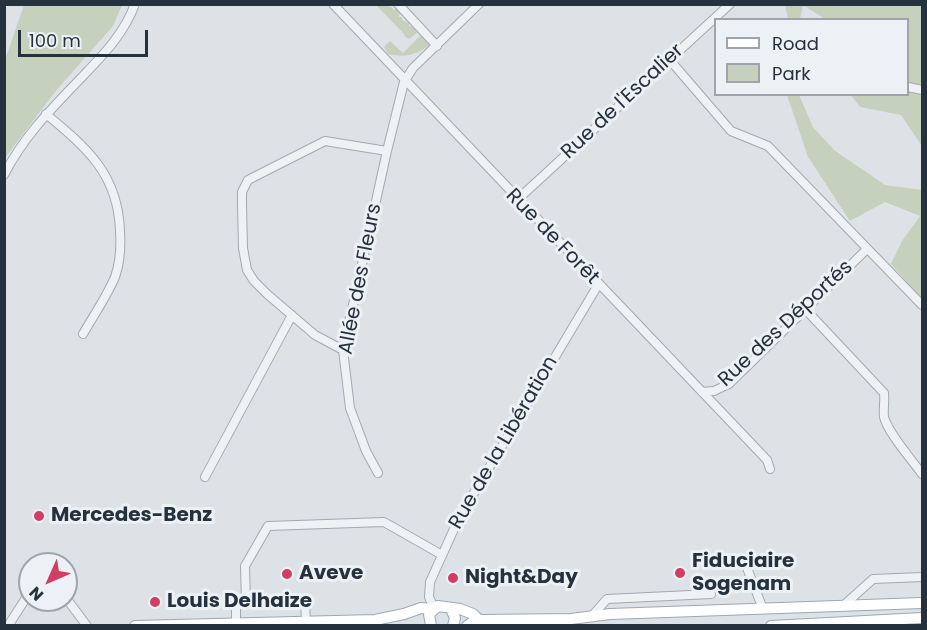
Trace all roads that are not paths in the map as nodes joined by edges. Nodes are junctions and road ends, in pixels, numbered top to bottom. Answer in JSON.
{"nodes":[{"id":1,"x":135,"y":4,"type":"edge"},
{"id":2,"x":333,"y":4,"type":"edge"},
{"id":3,"x":347,"y":4,"type":"edge"},
{"id":4,"x":398,"y":4,"type":"edge"},
{"id":5,"x":479,"y":4,"type":"edge"},
{"id":6,"x":730,"y":4,"type":"edge"},
{"id":7,"x":340,"y":12,"type":"junction"},
{"id":8,"x":714,"y":18,"type":"edge"},
{"id":9,"x":714,"y":18,"type":"edge"},
{"id":10,"x":436,"y":46,"type":"junction"},
{"id":11,"x":669,"y":59,"type":"junction"},
{"id":12,"x":404,"y":82,"type":"junction"},
{"id":13,"x":46,"y":114,"type":"junction"},
{"id":14,"x":387,"y":151,"type":"junction"},
{"id":15,"x":4,"y":175,"type":"edge"},
{"id":16,"x":517,"y":200,"type":"junction"},
{"id":17,"x":867,"y":249,"type":"junction"},
{"id":18,"x":598,"y":285,"type":"junction"},
{"id":19,"x":922,"y":305,"type":"edge"},
{"id":20,"x":806,"y":310,"type":"junction"},
{"id":21,"x":292,"y":315,"type":"junction"},
{"id":22,"x":84,"y":334,"type":"dead end"},
{"id":23,"x":343,"y":350,"type":"junction"},
{"id":24,"x":702,"y":392,"type":"junction"},
{"id":25,"x":770,"y":469,"type":"dead end"},
{"id":26,"x":378,"y":472,"type":"dead end"},
{"id":27,"x":922,"y":474,"type":"edge"},
{"id":28,"x":205,"y":477,"type":"dead end"},
{"id":29,"x":442,"y":555,"type":"junction"},
{"id":30,"x":747,"y":568,"type":"dead end"},
{"id":31,"x":922,"y":577,"type":"edge"},
{"id":32,"x":711,"y":594,"type":"dead end"},
{"id":33,"x":246,"y":603,"type":"junction"},
{"id":34,"x":922,"y":603,"type":"edge"},
{"id":35,"x":843,"y":606,"type":"junction"},
{"id":36,"x":433,"y":609,"type":"junction"},
{"id":37,"x":450,"y":609,"type":"junction"},
{"id":38,"x":763,"y":609,"type":"junction"},
{"id":39,"x":18,"y":611,"type":"edge"},
{"id":40,"x":76,"y":612,"type":"edge"},
{"id":41,"x":592,"y":616,"type":"junction"},
{"id":42,"x":922,"y":618,"type":"edge"},
{"id":43,"x":306,"y":621,"type":"junction"},
{"id":44,"x":483,"y":622,"type":"edge"},
{"id":45,"x":236,"y":623,"type":"junction"},
{"id":46,"x":802,"y":625,"type":"edge"},
{"id":47,"x":8,"y":626,"type":"edge"},
{"id":48,"x":87,"y":626,"type":"edge"},
{"id":49,"x":135,"y":626,"type":"edge"},
{"id":50,"x":430,"y":626,"type":"edge"},
{"id":51,"x":453,"y":626,"type":"edge"},
{"id":52,"x":467,"y":626,"type":"edge"},
{"id":53,"x":771,"y":626,"type":"edge"}],
"edges":[{"from":1,"to":13,"type":"street"},
{"from":2,"to":7,"type":"street","name":"Rue de Forêt"},
{"from":3,"to":7,"type":"street"},
{"from":4,"to":10,"type":"street"},
{"from":5,"to":10,"type":"street"},
{"from":6,"to":8,"type":"street","name":"Rue de l'Escalier"},
{"from":7,"to":12,"type":"street","name":"Rue de Forêt"},
{"from":9,"to":11,"type":"street","name":"Rue de l'Escalier"},
{"from":10,"to":12,"type":"street"},
{"from":11,"to":16,"type":"street","name":"Rue de l'Escalier"},
{"from":11,"to":17,"type":"street"},
{"from":12,"to":14,"type":"street","name":"Allée des Fleurs"},
{"from":12,"to":16,"type":"street","name":"Rue de Forêt"},
{"from":13,"to":15,"type":"street"},
{"from":13,"to":22,"type":"street"},
{"from":14,"to":21,"type":"street"},
{"from":14,"to":23,"type":"street","name":"Allée des Fleurs"},
{"from":16,"to":18,"type":"street","name":"Rue de Forêt"},
{"from":17,"to":19,"type":"street"},
{"from":17,"to":20,"type":"street","name":"Rue des Déportés"},
{"from":18,"to":24,"type":"street","name":"Rue de Forêt"},
{"from":18,"to":29,"type":"street","name":"Rue de la Libération"},
{"from":20,"to":24,"type":"street","name":"Rue des Déportés"},
{"from":20,"to":27,"type":"street"},
{"from":21,"to":23,"type":"street"},
{"from":21,"to":28,"type":"street"},
{"from":23,"to":26,"type":"street","name":"Allée des Fleurs"},
{"from":24,"to":25,"type":"street","name":"Rue de Forêt"},
{"from":29,"to":33,"type":"street"},
{"from":29,"to":36,"type":"street","name":"Rue de la Libération"},
{"from":30,"to":38,"type":"street"},
{"from":31,"to":35,"type":"street"},
{"from":32,"to":41,"type":"street"},
{"from":33,"to":43,"type":"street"},
{"from":33,"to":45,"type":"street"},
{"from":34,"to":35,"type":"main road"},
{"from":35,"to":38,"type":"main road"},
{"from":36,"to":37,"type":"main road"},
{"from":36,"to":43,"type":"main road"},
{"from":36,"to":50,"type":"main road"},
{"from":37,"to":44,"type":"main road"},
{"from":37,"to":51,"type":"main road"},
{"from":38,"to":41,"type":"main road"},
{"from":39,"to":47,"type":"street"},
{"from":40,"to":48,"type":"street"},
{"from":41,"to":44,"type":"main road"},
{"from":42,"to":46,"type":"main road"},
{"from":43,"to":45,"type":"main road"},
{"from":44,"to":52,"type":"main road"},
{"from":45,"to":49,"type":"main road"},
{"from":46,"to":53,"type":"main road"}]}
